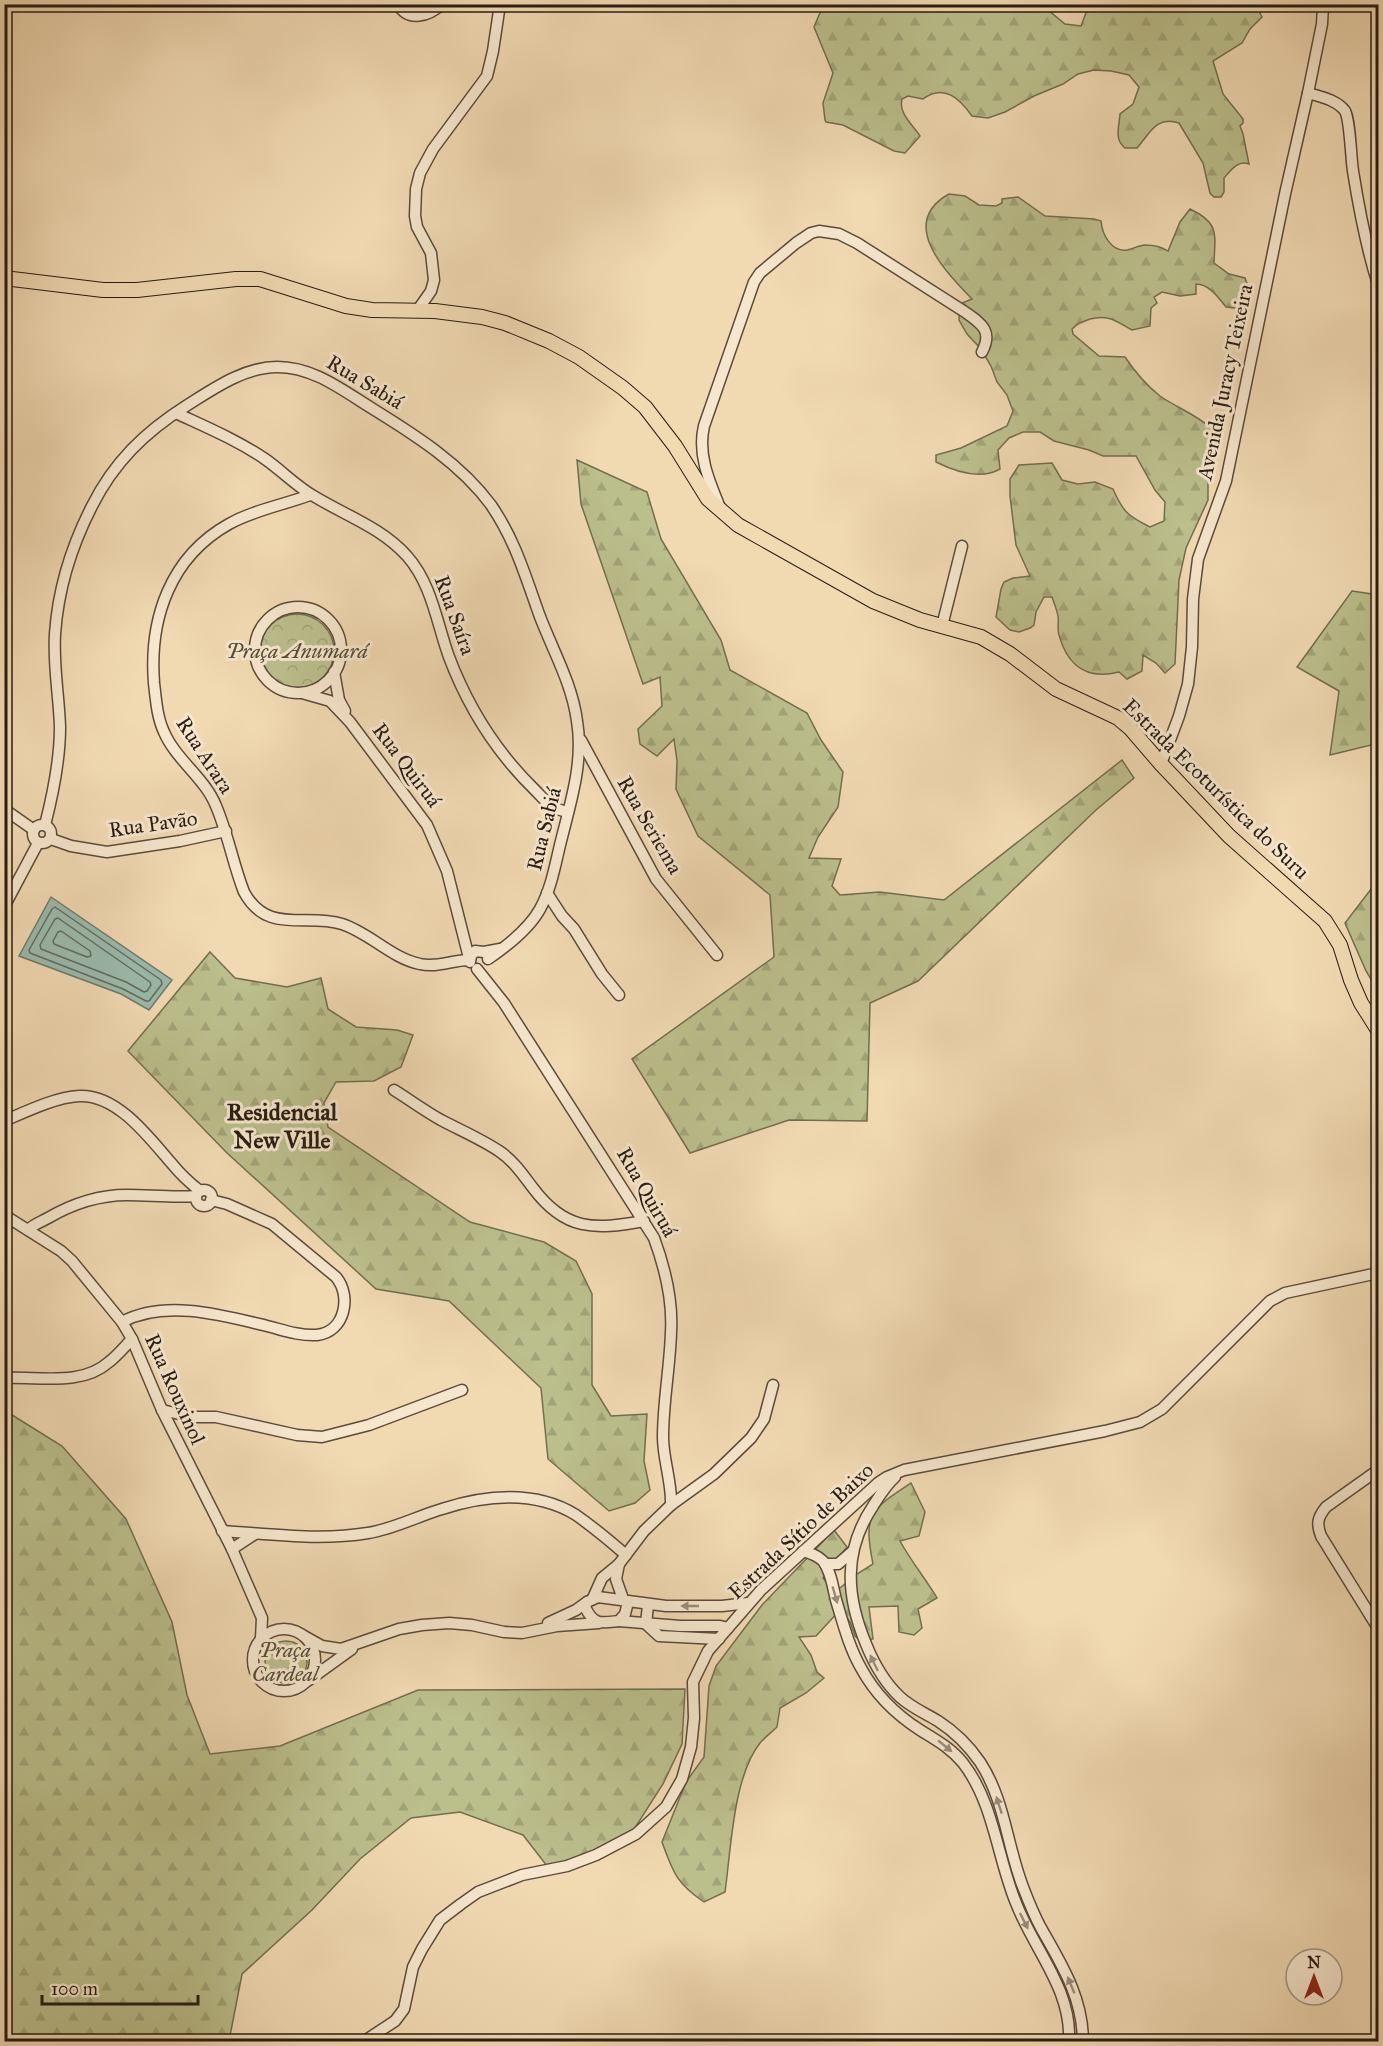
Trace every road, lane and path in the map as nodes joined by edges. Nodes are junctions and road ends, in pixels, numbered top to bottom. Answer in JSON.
{"nodes":[{"id":1,"x":398,"y":4,"type":"edge"},
{"id":2,"x":442,"y":4,"type":"edge"},
{"id":3,"x":500,"y":4,"type":"edge"},
{"id":4,"x":1323,"y":4,"type":"edge"},
{"id":5,"x":1308,"y":93,"type":"junction"},
{"id":6,"x":4,"y":278,"type":"edge"},
{"id":7,"x":1378,"y":284,"type":"edge"},
{"id":8,"x":417,"y":311,"type":"junction"},
{"id":9,"x":982,"y":352,"type":"dead end"},
{"id":10,"x":176,"y":413,"type":"junction"},
{"id":11,"x":310,"y":495,"type":"junction"},
{"id":12,"x":722,"y":513,"type":"junction"},
{"id":13,"x":962,"y":546,"type":"dead end"},
{"id":14,"x":942,"y":626,"type":"junction"},
{"id":15,"x":334,"y":672,"type":"junction"},
{"id":16,"x":302,"y":693,"type":"junction"},
{"id":17,"x":350,"y":722,"type":"junction"},
{"id":18,"x":579,"y":737,"type":"junction"},
{"id":19,"x":1161,"y":764,"type":"junction"},
{"id":20,"x":4,"y":809,"type":"edge"},
{"id":21,"x":568,"y":812,"type":"junction"},
{"id":22,"x":45,"y":825,"type":"junction"},
{"id":23,"x":34,"y":830,"type":"junction"},
{"id":24,"x":226,"y":831,"type":"junction"},
{"id":25,"x":51,"y":839,"type":"junction"},
{"id":26,"x":38,"y":843,"type":"junction"},
{"id":27,"x":548,"y":893,"type":"junction"},
{"id":28,"x":4,"y":907,"type":"edge"},
{"id":29,"x":540,"y":908,"type":"junction"},
{"id":30,"x":562,"y":916,"type":"junction"},
{"id":31,"x":717,"y":955,"type":"dead end"},
{"id":32,"x":478,"y":960,"type":"junction"},
{"id":33,"x":619,"y":995,"type":"dead end"},
{"id":34,"x":1378,"y":1030,"type":"edge"},
{"id":35,"x":394,"y":1090,"type":"dead end"},
{"id":36,"x":4,"y":1121,"type":"edge"},
{"id":37,"x":202,"y":1199,"type":"junction"},
{"id":38,"x":4,"y":1215,"type":"edge"},
{"id":39,"x":47,"y":1218,"type":"junction"},
{"id":40,"x":644,"y":1221,"type":"junction"},
{"id":41,"x":28,"y":1230,"type":"junction"},
{"id":42,"x":44,"y":1240,"type":"junction"},
{"id":43,"x":1378,"y":1273,"type":"edge"},
{"id":44,"x":122,"y":1322,"type":"junction"},
{"id":45,"x":132,"y":1339,"type":"junction"},
{"id":46,"x":4,"y":1378,"type":"edge"},
{"id":47,"x":773,"y":1385,"type":"dead end"},
{"id":48,"x":462,"y":1390,"type":"dead end"},
{"id":49,"x":162,"y":1410,"type":"junction"},
{"id":50,"x":192,"y":1417,"type":"junction"},
{"id":51,"x":173,"y":1433,"type":"junction"},
{"id":52,"x":904,"y":1470,"type":"junction"},
{"id":53,"x":1378,"y":1470,"type":"edge"},
{"id":54,"x":671,"y":1505,"type":"junction"},
{"id":55,"x":843,"y":1514,"type":"junction"},
{"id":56,"x":222,"y":1531,"type":"junction"},
{"id":57,"x":858,"y":1532,"type":"junction"},
{"id":58,"x":255,"y":1534,"type":"junction"},
{"id":59,"x":812,"y":1542,"type":"junction"},
{"id":60,"x":232,"y":1549,"type":"junction"},
{"id":61,"x":803,"y":1551,"type":"junction"},
{"id":62,"x":853,"y":1551,"type":"junction"},
{"id":63,"x":626,"y":1554,"type":"junction"},
{"id":64,"x":821,"y":1560,"type":"junction"},
{"id":65,"x":619,"y":1564,"type":"junction"},
{"id":66,"x":590,"y":1600,"type":"junction"},
{"id":67,"x":625,"y":1601,"type":"junction"},
{"id":68,"x":748,"y":1603,"type":"junction"},
{"id":69,"x":648,"y":1605,"type":"junction"},
{"id":70,"x":722,"y":1606,"type":"junction"},
{"id":71,"x":262,"y":1618,"type":"junction"},
{"id":72,"x":619,"y":1621,"type":"junction"},
{"id":73,"x":599,"y":1623,"type":"junction"},
{"id":74,"x":646,"y":1624,"type":"junction"},
{"id":75,"x":724,"y":1627,"type":"junction"},
{"id":76,"x":1378,"y":1628,"type":"edge"},
{"id":77,"x":276,"y":1630,"type":"junction"},
{"id":78,"x":538,"y":1630,"type":"junction"},
{"id":79,"x":304,"y":1636,"type":"junction"},
{"id":80,"x":261,"y":1638,"type":"junction"},
{"id":81,"x":719,"y":1639,"type":"junction"},
{"id":82,"x":360,"y":1643,"type":"junction"},
{"id":83,"x":307,"y":1682,"type":"junction"},
{"id":84,"x":363,"y":2042,"type":"edge"},
{"id":85,"x":1069,"y":2042,"type":"edge"},
{"id":86,"x":1083,"y":2042,"type":"edge"}],
"edges":[{"from":1,"to":2,"type":"street"},
{"from":3,"to":8,"type":"street"},
{"from":4,"to":5,"type":"street","name":"Avenida Juracy Teixeira"},
{"from":5,"to":7,"type":"street"},
{"from":5,"to":19,"type":"street","name":"Avenida Juracy Teixeira"},
{"from":6,"to":8,"type":"main road","name":"Estrada Ecoturística do Suru"},
{"from":8,"to":12,"type":"main road","name":"Estrada Ecoturística do Suru"},
{"from":9,"to":12,"type":"street"},
{"from":10,"to":11,"type":"street","name":"Rua Saíra"},
{"from":10,"to":18,"type":"street","name":"Rua Sabiá"},
{"from":10,"to":22,"type":"street","name":"Rua Sabiá"},
{"from":11,"to":21,"type":"street","name":"Rua Saíra"},
{"from":11,"to":24,"type":"street","name":"Rua Arara"},
{"from":12,"to":14,"type":"main road","name":"Estrada Ecoturística do Suru"},
{"from":13,"to":14,"type":"street"},
{"from":14,"to":19,"type":"main road","name":"Estrada Ecoturística do Suru"},
{"from":15,"to":16,"type":"street"},
{"from":15,"to":16,"type":"street"},
{"from":15,"to":17,"type":"street"},
{"from":16,"to":17,"type":"street"},
{"from":17,"to":32,"type":"street","name":"Rua Quiruá"},
{"from":18,"to":21,"type":"street","name":"Rua Sabiá"},
{"from":18,"to":31,"type":"street","name":"Rua Seriema"},
{"from":19,"to":34,"type":"main road","name":"Estrada Ecoturística do Suru"},
{"from":20,"to":23,"type":"street"},
{"from":21,"to":27,"type":"street","name":"Rua Sabiá"},
{"from":22,"to":23,"type":"street"},
{"from":22,"to":25,"type":"street"},
{"from":23,"to":26,"type":"street"},
{"from":24,"to":25,"type":"street","name":"Rua Pavão"},
{"from":24,"to":32,"type":"street","name":"Rua Arara"},
{"from":25,"to":26,"type":"street"},
{"from":26,"to":28,"type":"street"},
{"from":27,"to":29,"type":"street","name":"Rua Sabiá"},
{"from":27,"to":30,"type":"street"},
{"from":29,"to":30,"type":"street"},
{"from":29,"to":32,"type":"street","name":"Rua Sabiá"},
{"from":30,"to":33,"type":"street"},
{"from":32,"to":40,"type":"street","name":"Rua Quiruá"},
{"from":35,"to":40,"type":"street"},
{"from":36,"to":37,"type":"street"},
{"from":37,"to":39,"type":"street"},
{"from":37,"to":44,"type":"street"},
{"from":38,"to":41,"type":"street","name":"Rua Rouxinol"},
{"from":39,"to":41,"type":"street"},
{"from":39,"to":42,"type":"street"},
{"from":40,"to":54,"type":"street","name":"Rua Quiruá"},
{"from":41,"to":42,"type":"street","name":"Rua Rouxinol"},
{"from":42,"to":44,"type":"street","name":"Rua Rouxinol"},
{"from":43,"to":52,"type":"street","name":"Estrada Sítio de Baixo"},
{"from":44,"to":45,"type":"street","name":"Rua Rouxinol"},
{"from":45,"to":46,"type":"street"},
{"from":45,"to":49,"type":"street","name":"Rua Rouxinol"},
{"from":47,"to":54,"type":"street"},
{"from":48,"to":50,"type":"street"},
{"from":49,"to":50,"type":"street"},
{"from":49,"to":51,"type":"street","name":"Rua Rouxinol"},
{"from":50,"to":51,"type":"street"},
{"from":51,"to":56,"type":"street","name":"Rua Rouxinol"},
{"from":52,"to":55,"type":"street","name":"Estrada Sítio de Baixo"},
{"from":52,"to":57,"type":"street"},
{"from":53,"to":76,"type":"street"},
{"from":54,"to":63,"type":"street"},
{"from":55,"to":57,"type":"street"},
{"from":55,"to":59,"type":"street","name":"Estrada Sítio de Baixo"},
{"from":56,"to":58,"type":"street"},
{"from":56,"to":60,"type":"street","name":"Rua Rouxinol"},
{"from":57,"to":62,"type":"street"},
{"from":58,"to":60,"type":"street"},
{"from":58,"to":63,"type":"street"},
{"from":59,"to":61,"type":"street","name":"Estrada Sítio de Baixo"},
{"from":59,"to":64,"type":"street"},
{"from":60,"to":71,"type":"street","name":"Rua Rouxinol"},
{"from":61,"to":64,"type":"street"},
{"from":61,"to":68,"type":"street","name":"Estrada Sítio de Baixo"},
{"from":62,"to":64,"type":"street"},
{"from":86,"to":62,"type":"street","one_way":true},
{"from":63,"to":65,"type":"street"},
{"from":64,"to":85,"type":"street","one_way":true},
{"from":65,"to":66,"type":"street"},
{"from":65,"to":67,"type":"street"},
{"from":66,"to":67,"type":"street"},
{"from":66,"to":73,"type":"street"},
{"from":66,"to":78,"type":"street"},
{"from":67,"to":69,"type":"street"},
{"from":67,"to":72,"type":"street"},
{"from":68,"to":70,"type":"street"},
{"from":68,"to":75,"type":"street","name":"Estrada Sítio de Baixo"},
{"from":70,"to":69,"type":"street","one_way":true},
{"from":69,"to":74,"type":"street"},
{"from":70,"to":75,"type":"street"},
{"from":71,"to":77,"type":"street","name":"Rua Rouxinol"},
{"from":71,"to":80,"type":"street","name":"Rua Rouxinol"},
{"from":72,"to":73,"type":"street"},
{"from":72,"to":74,"type":"street"},
{"from":73,"to":78,"type":"street"},
{"from":74,"to":75,"type":"street"},
{"from":74,"to":81,"type":"street"},
{"from":75,"to":81,"type":"street","name":"Estrada Sítio de Baixo"},
{"from":77,"to":79,"type":"street"},
{"from":77,"to":80,"type":"street"},
{"from":78,"to":82,"type":"street"},
{"from":79,"to":82,"type":"street"},
{"from":79,"to":83,"type":"street"},
{"from":80,"to":83,"type":"street"},
{"from":81,"to":84,"type":"street","name":"Estrada Sítio de Baixo"},
{"from":82,"to":83,"type":"street"}]}
